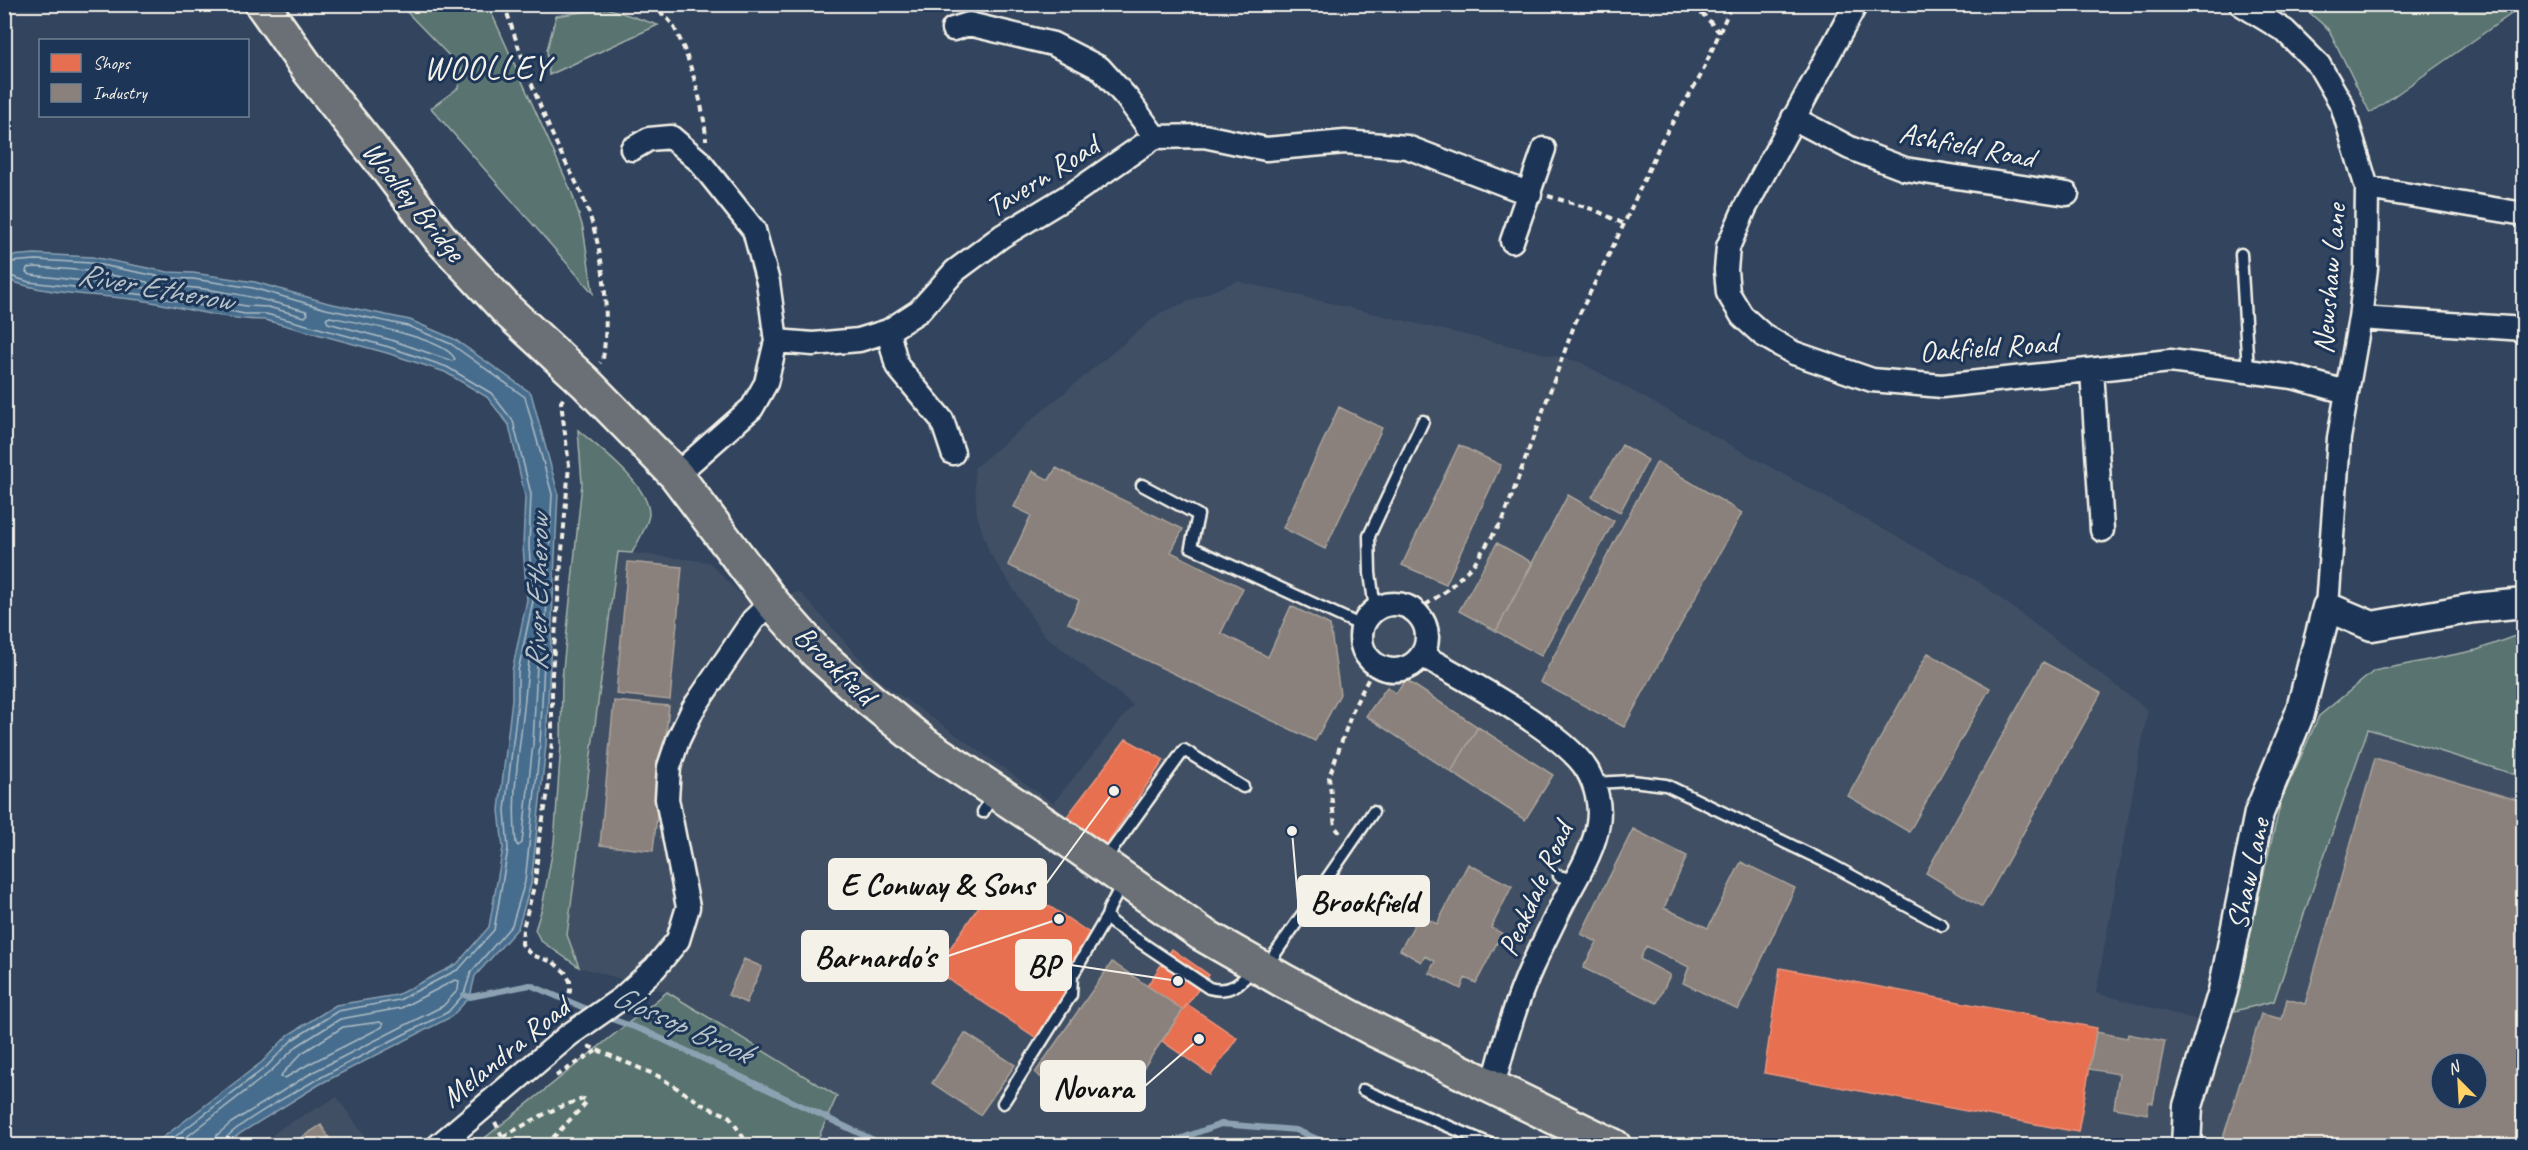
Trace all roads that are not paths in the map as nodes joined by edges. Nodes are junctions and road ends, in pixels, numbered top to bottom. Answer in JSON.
{"nodes":[{"id":1,"x":1856,"y":4,"type":"edge"},
{"id":2,"x":2241,"y":4,"type":"edge"},
{"id":3,"x":269,"y":7,"type":"edge"},
{"id":4,"x":953,"y":29,"type":"dead end"},
{"id":5,"x":1793,"y":118,"type":"junction"},
{"id":6,"x":1155,"y":137,"type":"junction"},
{"id":7,"x":632,"y":149,"type":"dead end"},
{"id":8,"x":1544,"y":149,"type":"dead end"},
{"id":9,"x":2367,"y":188,"type":"junction"},
{"id":10,"x":1530,"y":194,"type":"junction"},
{"id":11,"x":2067,"y":194,"type":"dead end"},
{"id":12,"x":2523,"y":214,"type":"edge"},
{"id":13,"x":1512,"y":241,"type":"dead end"},
{"id":14,"x":2241,"y":254,"type":"dead end"},
{"id":15,"x":2360,"y":318,"type":"junction"},
{"id":16,"x":2523,"y":329,"type":"edge"},
{"id":17,"x":888,"y":332,"type":"junction"},
{"id":18,"x":776,"y":341,"type":"junction"},
{"id":19,"x":2092,"y":370,"type":"junction"},
{"id":20,"x":2248,"y":371,"type":"junction"},
{"id":21,"x":585,"y":381,"type":"joint"},
{"id":22,"x":2346,"y":392,"type":"junction"},
{"id":23,"x":1423,"y":421,"type":"dead end"},
{"id":24,"x":953,"y":453,"type":"dead end"},
{"id":25,"x":676,"y":475,"type":"junction"},
{"id":26,"x":1142,"y":484,"type":"dead end"},
{"id":27,"x":2102,"y":530,"type":"dead end"},
{"id":28,"x":772,"y":602,"type":"junction"},
{"id":29,"x":2523,"y":603,"type":"edge"},
{"id":30,"x":2327,"y":607,"type":"junction"},
{"id":31,"x":1368,"y":617,"type":"junction"},
{"id":32,"x":1423,"y":656,"type":"junction"},
{"id":33,"x":1594,"y":783,"type":"junction"},
{"id":34,"x":1244,"y":787,"type":"dead end"},
{"id":35,"x":1373,"y":812,"type":"dead end"},
{"id":36,"x":1113,"y":872,"type":"junction"},
{"id":37,"x":1107,"y":916,"type":"junction"},
{"id":38,"x":1942,"y":925,"type":"dead end"},
{"id":39,"x":1260,"y":967,"type":"junction"},
{"id":40,"x":1493,"y":1086,"type":"junction"},
{"id":41,"x":1363,"y":1090,"type":"dead end"},
{"id":42,"x":1003,"y":1103,"type":"dead end"},
{"id":43,"x":438,"y":1146,"type":"edge"},
{"id":44,"x":1495,"y":1146,"type":"edge"},
{"id":45,"x":1614,"y":1146,"type":"edge"},
{"id":46,"x":2186,"y":1146,"type":"edge"}],
"edges":[{"from":1,"to":5,"type":"street","name":"Oakfield Road"},
{"from":2,"to":9,"type":"street","name":"Newshaw Lane"},
{"from":3,"to":21,"type":"main road","name":"Woolley Bridge"},
{"from":4,"to":6,"type":"street"},
{"from":5,"to":11,"type":"street","name":"Ashfield Road"},
{"from":5,"to":19,"type":"street","name":"Oakfield Road"},
{"from":6,"to":10,"type":"street"},
{"from":6,"to":17,"type":"street","name":"Tavern Road"},
{"from":7,"to":18,"type":"street"},
{"from":8,"to":10,"type":"street"},
{"from":9,"to":12,"type":"street"},
{"from":9,"to":15,"type":"street","name":"Newshaw Lane"},
{"from":10,"to":13,"type":"street"},
{"from":14,"to":20,"type":"lane"},
{"from":15,"to":16,"type":"street"},
{"from":15,"to":22,"type":"street","name":"Newshaw Lane"},
{"from":17,"to":18,"type":"street","name":"Tavern Road"},
{"from":17,"to":24,"type":"street"},
{"from":18,"to":25,"type":"street"},
{"from":19,"to":20,"type":"street","name":"Oakfield Road"},
{"from":19,"to":27,"type":"street"},
{"from":20,"to":22,"type":"street","name":"Oakfield Road"},
{"from":21,"to":25,"type":"main road","name":"Brookfield"},
{"from":22,"to":30,"type":"street","name":"Newshaw Lane"},
{"from":23,"to":31,"type":"lane"},
{"from":25,"to":28,"type":"main road","name":"Brookfield"},
{"from":26,"to":31,"type":"lane"},
{"from":28,"to":36,"type":"main road","name":"Brookfield"},
{"from":28,"to":43,"type":"street","name":"Melandra Road"},
{"from":29,"to":30,"type":"street"},
{"from":30,"to":46,"type":"street","name":"Shaw Lane"},
{"from":31,"to":32,"type":"street"},
{"from":31,"to":32,"type":"street"},
{"from":32,"to":33,"type":"street","name":"Peakdale Road"},
{"from":33,"to":38,"type":"lane"},
{"from":33,"to":40,"type":"street","name":"Peakdale Road"},
{"from":34,"to":36,"type":"lane"},
{"from":35,"to":39,"type":"lane"},
{"from":36,"to":37,"type":"lane"},
{"from":36,"to":39,"type":"main road","name":"Brookfield"},
{"from":37,"to":39,"type":"lane"},
{"from":37,"to":42,"type":"lane"},
{"from":39,"to":40,"type":"main road","name":"Brookfield"},
{"from":40,"to":45,"type":"main road","name":"Brookfield"},
{"from":41,"to":44,"type":"lane"}]}
